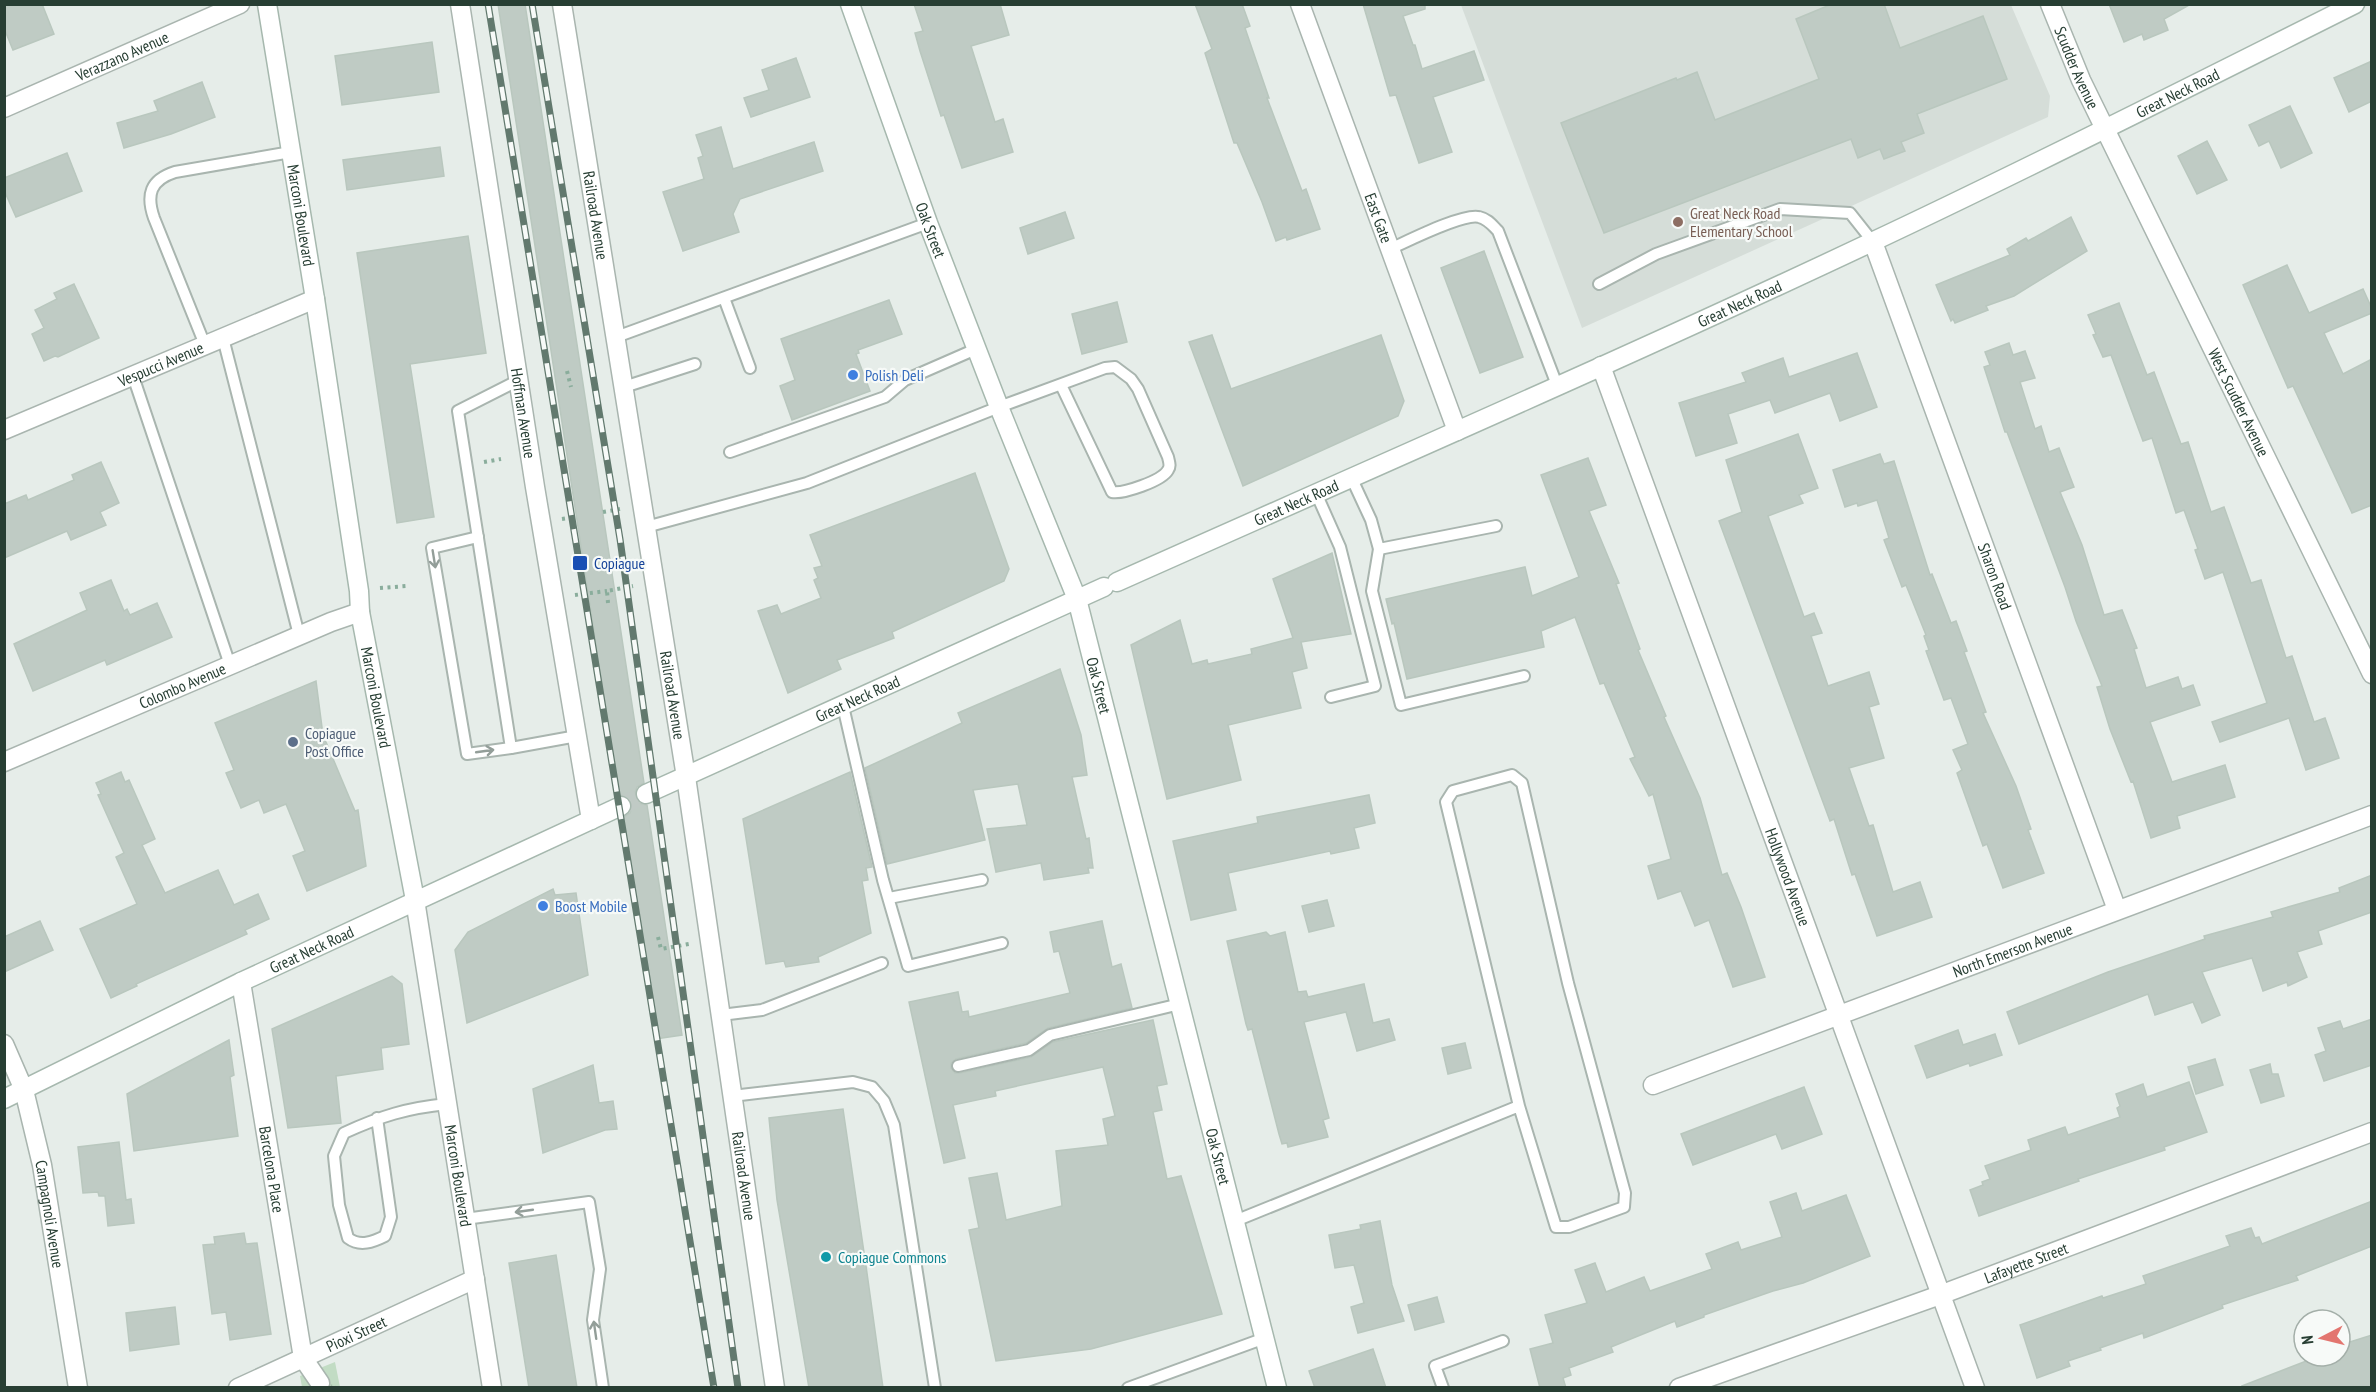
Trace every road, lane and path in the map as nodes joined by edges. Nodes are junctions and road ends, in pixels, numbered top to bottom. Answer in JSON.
{"nodes":[{"id":1,"x":240,"y":4,"type":"edge"},
{"id":2,"x":267,"y":4,"type":"edge"},
{"id":3,"x":460,"y":4,"type":"edge"},
{"id":4,"x":562,"y":4,"type":"edge"},
{"id":5,"x":850,"y":4,"type":"edge"},
{"id":6,"x":1300,"y":4,"type":"edge"},
{"id":7,"x":2050,"y":4,"type":"edge"},
{"id":8,"x":2355,"y":4,"type":"edge"},
{"id":9,"x":4,"y":108,"type":"edge"},
{"id":10,"x":2105,"y":129,"type":"junction"},
{"id":11,"x":291,"y":152,"type":"junction"},
{"id":12,"x":928,"y":223,"type":"junction"},
{"id":13,"x":1873,"y":242,"type":"junction"},
{"id":14,"x":1390,"y":249,"type":"junction"},
{"id":15,"x":1599,"y":284,"type":"dead end"},
{"id":16,"x":724,"y":298,"type":"junction"},
{"id":17,"x":315,"y":299,"type":"junction"},
{"id":18,"x":616,"y":337,"type":"junction"},
{"id":19,"x":223,"y":338,"type":"junction"},
{"id":20,"x":205,"y":345,"type":"junction"},
{"id":21,"x":976,"y":349,"type":"junction"},
{"id":22,"x":695,"y":364,"type":"dead end"},
{"id":23,"x":1601,"y":366,"type":"junction"},
{"id":24,"x":750,"y":368,"type":"dead end"},
{"id":25,"x":567,"y":371,"type":"dead end"},
{"id":26,"x":133,"y":376,"type":"junction"},
{"id":27,"x":519,"y":380,"type":"junction"},
{"id":28,"x":1061,"y":385,"type":"junction"},
{"id":29,"x":1557,"y":386,"type":"junction"},
{"id":30,"x":571,"y":387,"type":"dead end"},
{"id":31,"x":624,"y":387,"type":"junction"},
{"id":32,"x":999,"y":407,"type":"junction"},
{"id":33,"x":4,"y":430,"type":"edge"},
{"id":34,"x":1457,"y":431,"type":"junction"},
{"id":35,"x":730,"y":452,"type":"dead end"},
{"id":36,"x":1351,"y":477,"type":"junction"},
{"id":37,"x":1316,"y":493,"type":"junction"},
{"id":38,"x":620,"y":508,"type":"dead end"},
{"id":39,"x":603,"y":512,"type":"dead end"},
{"id":40,"x":576,"y":517,"type":"dead end"},
{"id":41,"x":559,"y":520,"type":"dead end"},
{"id":42,"x":1496,"y":526,"type":"dead end"},
{"id":43,"x":646,"y":527,"type":"junction"},
{"id":44,"x":478,"y":537,"type":"junction"},
{"id":45,"x":1379,"y":549,"type":"junction"},
{"id":46,"x":407,"y":586,"type":"dead end"},
{"id":47,"x":633,"y":586,"type":"dead end"},
{"id":48,"x":370,"y":589,"type":"dead end"},
{"id":49,"x":607,"y":591,"type":"junction"},
{"id":50,"x":572,"y":596,"type":"dead end"},
{"id":51,"x":1077,"y":599,"type":"junction"},
{"id":52,"x":608,"y":603,"type":"dead end"},
{"id":53,"x":360,"y":612,"type":"junction"},
{"id":54,"x":298,"y":635,"type":"junction"},
{"id":55,"x":230,"y":664,"type":"junction"},
{"id":56,"x":2372,"y":674,"type":"edge"},
{"id":57,"x":1524,"y":676,"type":"dead end"},
{"id":58,"x":1331,"y":697,"type":"dead end"},
{"id":59,"x":843,"y":706,"type":"junction"},
{"id":60,"x":577,"y":736,"type":"junction"},
{"id":61,"x":511,"y":748,"type":"junction"},
{"id":62,"x":4,"y":762,"type":"edge"},
{"id":63,"x":686,"y":777,"type":"junction"},
{"id":64,"x":646,"y":795,"type":"tunnel mouth"},
{"id":65,"x":621,"y":806,"type":"tunnel mouth"},
{"id":66,"x":2372,"y":815,"type":"edge"},
{"id":67,"x":591,"y":820,"type":"junction"},
{"id":68,"x":982,"y":880,"type":"dead end"},
{"id":69,"x":889,"y":898,"type":"junction"},
{"id":70,"x":415,"y":900,"type":"junction"},
{"id":71,"x":2116,"y":910,"type":"junction"},
{"id":72,"x":658,"y":937,"type":"dead end"},
{"id":73,"x":1002,"y":943,"type":"dead end"},
{"id":74,"x":689,"y":944,"type":"dead end"},
{"id":75,"x":882,"y":963,"type":"dead end"},
{"id":76,"x":241,"y":982,"type":"junction"},
{"id":77,"x":1180,"y":1004,"type":"junction"},
{"id":78,"x":1837,"y":1014,"type":"junction"},
{"id":79,"x":721,"y":1015,"type":"junction"},
{"id":80,"x":4,"y":1044,"type":"edge"},
{"id":81,"x":958,"y":1066,"type":"dead end"},
{"id":82,"x":1653,"y":1085,"type":"dead end"},
{"id":83,"x":24,"y":1090,"type":"junction"},
{"id":84,"x":732,"y":1096,"type":"junction"},
{"id":85,"x":4,"y":1099,"type":"edge"},
{"id":86,"x":447,"y":1104,"type":"junction"},
{"id":87,"x":1519,"y":1106,"type":"junction"},
{"id":88,"x":377,"y":1118,"type":"junction"},
{"id":89,"x":2372,"y":1132,"type":"edge"},
{"id":90,"x":465,"y":1219,"type":"junction"},
{"id":91,"x":1235,"y":1221,"type":"junction"},
{"id":92,"x":475,"y":1279,"type":"junction"},
{"id":93,"x":1940,"y":1295,"type":"junction"},
{"id":94,"x":1265,"y":1338,"type":"junction"},
{"id":95,"x":1503,"y":1341,"type":"dead end"},
{"id":96,"x":303,"y":1358,"type":"junction"},
{"id":97,"x":320,"y":1383,"type":"dead end"},
{"id":98,"x":78,"y":1388,"type":"edge"},
{"id":99,"x":238,"y":1388,"type":"edge"},
{"id":100,"x":492,"y":1388,"type":"edge"},
{"id":101,"x":603,"y":1388,"type":"edge"},
{"id":102,"x":775,"y":1388,"type":"edge"},
{"id":103,"x":935,"y":1388,"type":"edge"},
{"id":104,"x":1128,"y":1388,"type":"edge"},
{"id":105,"x":1277,"y":1388,"type":"edge"},
{"id":106,"x":1443,"y":1388,"type":"edge"},
{"id":107,"x":1679,"y":1388,"type":"edge"},
{"id":108,"x":1975,"y":1388,"type":"edge"}],
"edges":[{"from":1,"to":9,"type":"street","name":"Verazzano Avenue"},
{"from":2,"to":11,"type":"street","name":"Marconi Boulevard"},
{"from":3,"to":27,"type":"street","name":"Hoffman Avenue"},
{"from":4,"to":18,"type":"street","name":"Railroad Avenue"},
{"from":5,"to":12,"type":"street","name":"Oak Street"},
{"from":6,"to":14,"type":"street","name":"East Gate"},
{"from":7,"to":10,"type":"street","name":"Scudder Avenue"},
{"from":8,"to":10,"type":"street","name":"Great Neck Road"},
{"from":10,"to":13,"type":"street","name":"Great Neck Road"},
{"from":10,"to":56,"type":"street","name":"West Scudder Avenue"},
{"from":11,"to":17,"type":"street","name":"Marconi Boulevard"},
{"from":11,"to":20,"type":"lane"},
{"from":12,"to":16,"type":"lane"},
{"from":12,"to":21,"type":"street","name":"Oak Street"},
{"from":13,"to":15,"type":"lane"},
{"from":13,"to":23,"type":"street","name":"Great Neck Road"},
{"from":13,"to":71,"type":"street","name":"Sharon Road"},
{"from":14,"to":29,"type":"lane"},
{"from":14,"to":34,"type":"street","name":"East Gate"},
{"from":16,"to":18,"type":"lane"},
{"from":16,"to":24,"type":"lane"},
{"from":17,"to":19,"type":"street","name":"Vespucci Avenue"},
{"from":17,"to":53,"type":"street","name":"Marconi Boulevard"},
{"from":18,"to":31,"type":"street","name":"Railroad Avenue"},
{"from":19,"to":20,"type":"street","name":"Vespucci Avenue"},
{"from":19,"to":54,"type":"lane"},
{"from":20,"to":26,"type":"street","name":"Vespucci Avenue"},
{"from":21,"to":32,"type":"street","name":"Oak Street"},
{"from":21,"to":35,"type":"lane"},
{"from":22,"to":31,"type":"lane"},
{"from":23,"to":29,"type":"street","name":"Great Neck Road"},
{"from":23,"to":78,"type":"street","name":"Hollywood Avenue"},
{"from":25,"to":30,"type":"path"},
{"from":26,"to":33,"type":"street","name":"Vespucci Avenue"},
{"from":26,"to":55,"type":"lane"},
{"from":27,"to":44,"type":"lane"},
{"from":27,"to":60,"type":"street","name":"Hoffman Avenue"},
{"from":28,"to":28,"type":"lane"},
{"from":28,"to":32,"type":"lane"},
{"from":29,"to":34,"type":"street","name":"Great Neck Road"},
{"from":31,"to":43,"type":"street","name":"Railroad Avenue"},
{"from":32,"to":43,"type":"lane"},
{"from":32,"to":51,"type":"street","name":"Oak Street"},
{"from":34,"to":36,"type":"street","name":"Great Neck Road"},
{"from":36,"to":37,"type":"street","name":"Great Neck Road"},
{"from":36,"to":45,"type":"lane"},
{"from":37,"to":51,"type":"street","name":"Great Neck Road"},
{"from":37,"to":58,"type":"lane"},
{"from":38,"to":39,"type":"path"},
{"from":40,"to":41,"type":"path"},
{"from":42,"to":45,"type":"lane"},
{"from":43,"to":63,"type":"street","name":"Railroad Avenue"},
{"from":44,"to":61,"type":"lane"},
{"from":44,"to":61,"type":"lane","one_way":true},
{"from":45,"to":57,"type":"lane"},
{"from":46,"to":48,"type":"path"},
{"from":47,"to":49,"type":"path"},
{"from":49,"to":50,"type":"path"},
{"from":49,"to":52,"type":"path"},
{"from":51,"to":59,"type":"street","name":"Great Neck Road"},
{"from":51,"to":77,"type":"street","name":"Oak Street"},
{"from":53,"to":54,"type":"street","name":"Colombo Avenue"},
{"from":53,"to":70,"type":"street","name":"Marconi Boulevard"},
{"from":54,"to":55,"type":"street","name":"Colombo Avenue"},
{"from":55,"to":62,"type":"street","name":"Colombo Avenue"},
{"from":59,"to":63,"type":"street","name":"Great Neck Road"},
{"from":59,"to":69,"type":"lane"},
{"from":60,"to":61,"type":"lane"},
{"from":60,"to":67,"type":"street","name":"Hoffman Avenue"},
{"from":63,"to":64,"type":"street","name":"Great Neck Road"},
{"from":63,"to":79,"type":"street","name":"Railroad Avenue"},
{"from":65,"to":67,"type":"street","name":"Great Neck Road"},
{"from":66,"to":71,"type":"street","name":"North Emerson Avenue"},
{"from":67,"to":70,"type":"street","name":"Great Neck Road"},
{"from":68,"to":69,"type":"lane"},
{"from":69,"to":73,"type":"lane"},
{"from":70,"to":76,"type":"street","name":"Great Neck Road"},
{"from":70,"to":86,"type":"street","name":"Marconi Boulevard"},
{"from":71,"to":78,"type":"street","name":"North Emerson Avenue"},
{"from":72,"to":74,"type":"path"},
{"from":75,"to":79,"type":"lane"},
{"from":76,"to":83,"type":"street","name":"Great Neck Road"},
{"from":76,"to":96,"type":"street","name":"Barcelona Place"},
{"from":77,"to":81,"type":"lane"},
{"from":77,"to":91,"type":"street","name":"Oak Street"},
{"from":78,"to":82,"type":"street","name":"North Emerson Avenue"},
{"from":78,"to":93,"type":"street","name":"Hollywood Avenue"},
{"from":79,"to":84,"type":"street","name":"Railroad Avenue"},
{"from":80,"to":83,"type":"street","name":"Campagnoli Avenue"},
{"from":83,"to":85,"type":"street","name":"Great Neck Road"},
{"from":83,"to":98,"type":"street","name":"Campagnoli Avenue"},
{"from":84,"to":102,"type":"street","name":"Railroad Avenue"},
{"from":84,"to":103,"type":"lane"},
{"from":86,"to":88,"type":"lane"},
{"from":86,"to":90,"type":"street","name":"Marconi Boulevard"},
{"from":87,"to":87,"type":"lane"},
{"from":87,"to":91,"type":"lane"},
{"from":88,"to":88,"type":"lane"},
{"from":89,"to":93,"type":"street","name":"Lafayette Street"},
{"from":90,"to":92,"type":"street","name":"Marconi Boulevard"},
{"from":101,"to":90,"type":"lane","one_way":true},
{"from":91,"to":94,"type":"street","name":"Oak Street"},
{"from":92,"to":96,"type":"street","name":"Pioxi Street"},
{"from":92,"to":100,"type":"street","name":"Marconi Boulevard"},
{"from":93,"to":107,"type":"street","name":"Lafayette Street"},
{"from":93,"to":108,"type":"street","name":"Hollywood Avenue"},
{"from":94,"to":104,"type":"lane"},
{"from":94,"to":105,"type":"street","name":"Oak Street"},
{"from":95,"to":106,"type":"lane"},
{"from":96,"to":97,"type":"street"},
{"from":96,"to":99,"type":"street","name":"Pioxi Street"}]}
